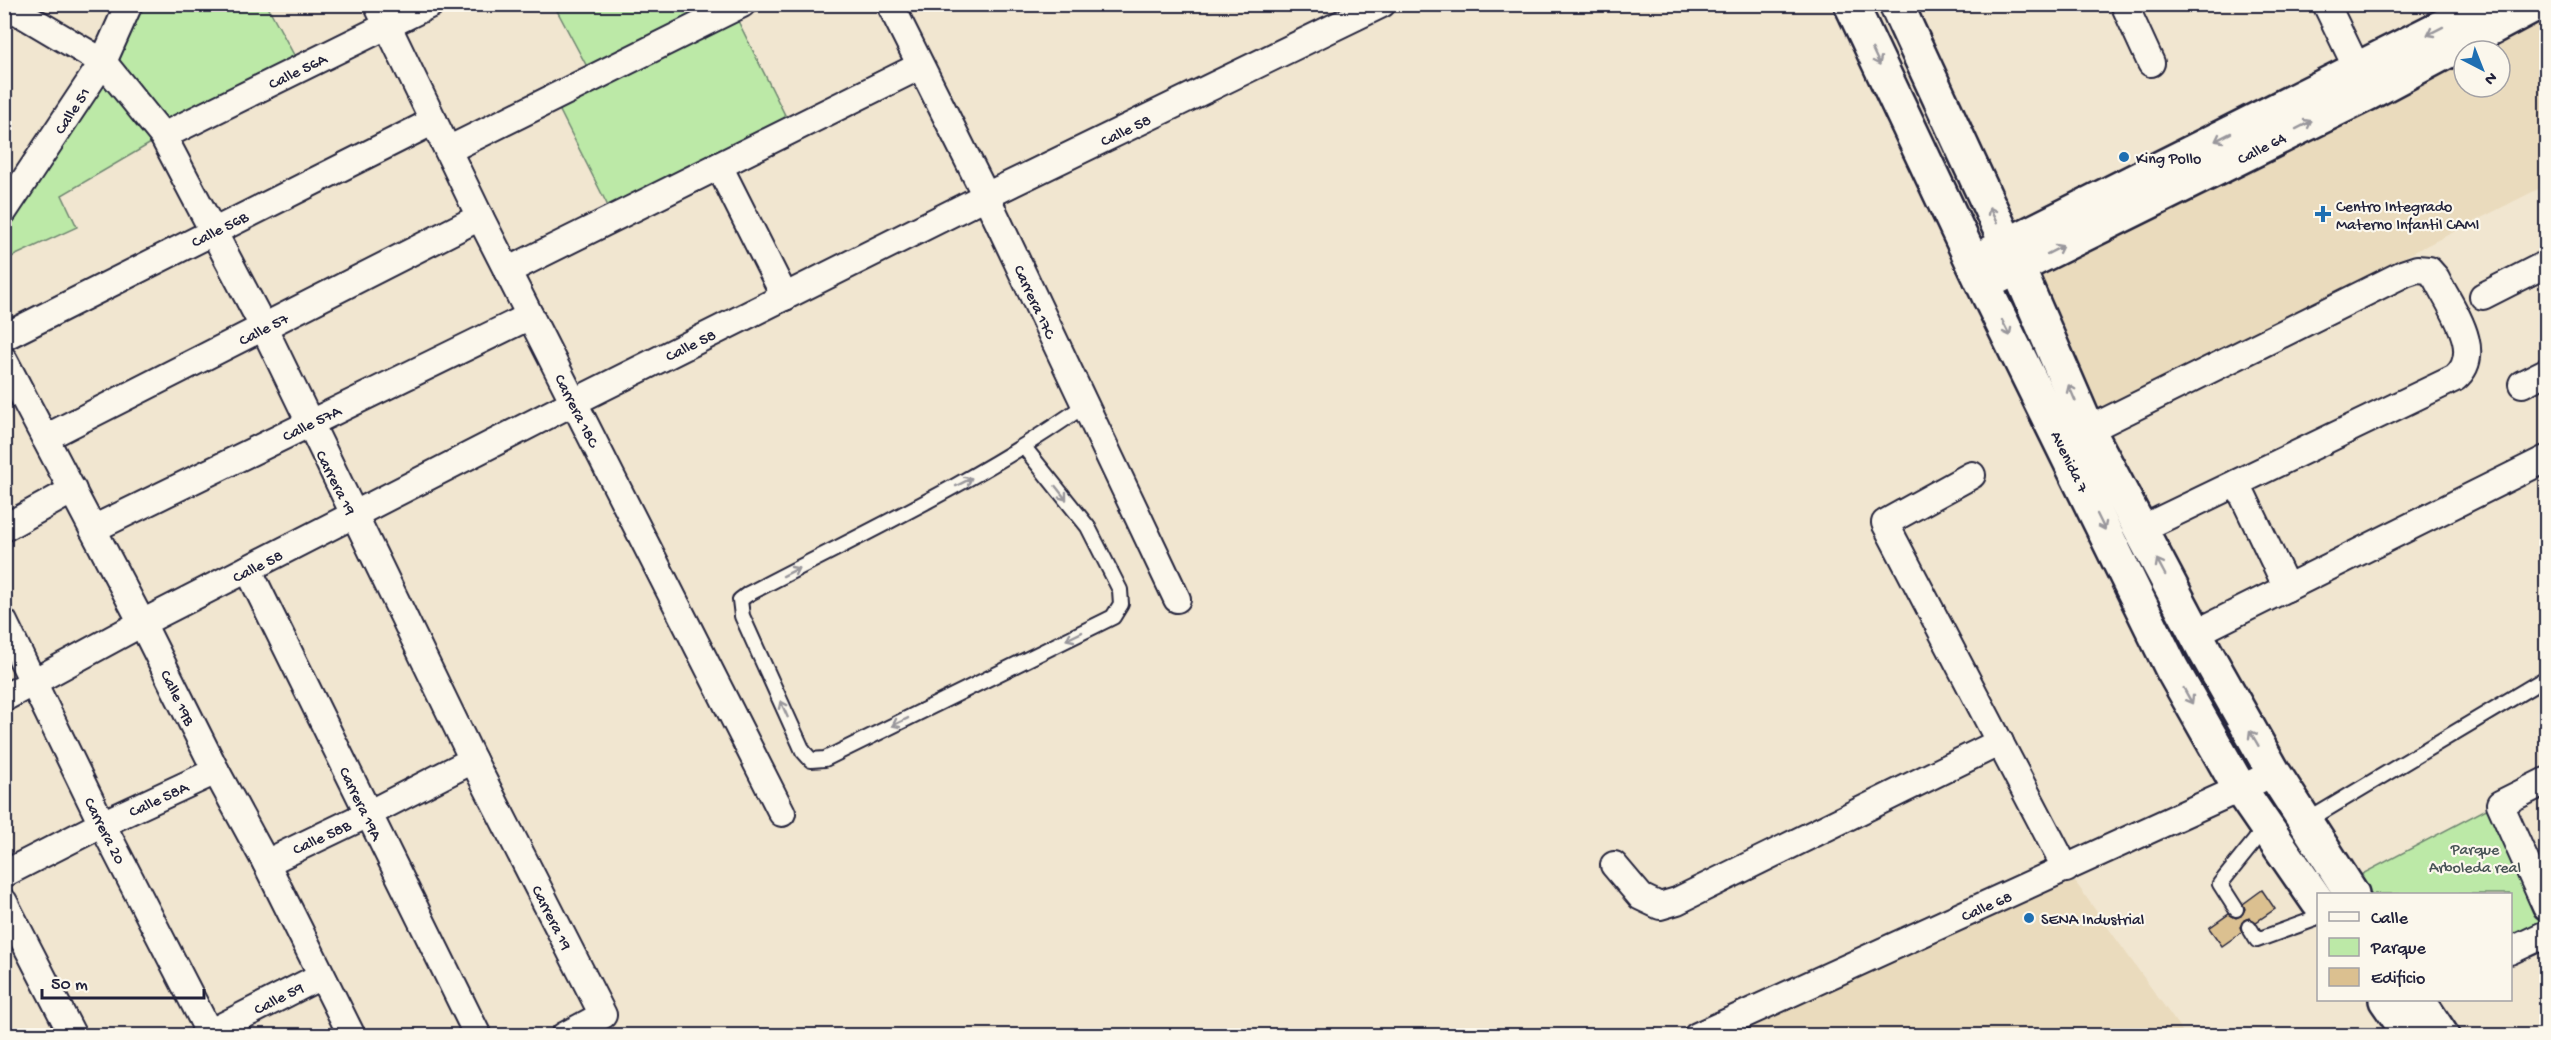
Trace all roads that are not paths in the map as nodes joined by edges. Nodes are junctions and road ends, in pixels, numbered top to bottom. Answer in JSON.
{"nodes":[{"id":1,"x":5,"y":4,"type":"edge"},
{"id":2,"x":129,"y":4,"type":"edge"},
{"id":3,"x":431,"y":4,"type":"edge"},
{"id":4,"x":742,"y":4,"type":"edge"},
{"id":5,"x":890,"y":4,"type":"edge"},
{"id":6,"x":1382,"y":4,"type":"edge"},
{"id":7,"x":1851,"y":4,"type":"edge"},
{"id":8,"x":2124,"y":4,"type":"edge"},
{"id":9,"x":2326,"y":4,"type":"edge"},
{"id":10,"x":2487,"y":4,"type":"edge"},
{"id":11,"x":1902,"y":6,"type":"edge"},
{"id":12,"x":2524,"y":7,"type":"edge"},
{"id":13,"x":383,"y":15,"type":"edge"},
{"id":14,"x":103,"y":62,"type":"junction"},
{"id":15,"x":2151,"y":63,"type":"dead end"},
{"id":16,"x":920,"y":66,"type":"junction"},
{"id":17,"x":2363,"y":81,"type":"junction"},
{"id":18,"x":434,"y":121,"type":"junction"},
{"id":19,"x":163,"y":136,"type":"junction"},
{"id":20,"x":448,"y":150,"type":"junction"},
{"id":21,"x":719,"y":166,"type":"junction"},
{"id":22,"x":986,"y":196,"type":"junction"},
{"id":23,"x":4,"y":211,"type":"edge"},
{"id":24,"x":480,"y":217,"type":"junction"},
{"id":25,"x":212,"y":231,"type":"junction"},
{"id":26,"x":2012,"y":257,"type":"junction"},
{"id":27,"x":2547,"y":264,"type":"edge"},
{"id":28,"x":507,"y":271,"type":"junction"},
{"id":29,"x":1978,"y":273,"type":"junction"},
{"id":30,"x":2483,"y":296,"type":"dead end"},
{"id":31,"x":785,"y":297,"type":"junction"},
{"id":32,"x":530,"y":316,"type":"junction"},
{"id":33,"x":264,"y":328,"type":"junction"},
{"id":34,"x":4,"y":336,"type":"edge"},
{"id":35,"x":2547,"y":372,"type":"edge"},
{"id":36,"x":8,"y":376,"type":"edge"},
{"id":37,"x":2522,"y":384,"type":"dead end"},
{"id":38,"x":574,"y":402,"type":"junction"},
{"id":39,"x":1084,"y":405,"type":"junction"},
{"id":40,"x":308,"y":423,"type":"junction"},
{"id":41,"x":2088,"y":430,"type":"junction"},
{"id":42,"x":45,"y":438,"type":"junction"},
{"id":43,"x":1024,"y":447,"type":"junction"},
{"id":44,"x":2547,"y":459,"type":"edge"},
{"id":45,"x":1972,"y":475,"type":"dead end"},
{"id":46,"x":2237,"y":483,"type":"junction"},
{"id":47,"x":73,"y":490,"type":"junction"},
{"id":48,"x":354,"y":514,"type":"junction"},
{"id":49,"x":4,"y":528,"type":"edge"},
{"id":50,"x":93,"y":529,"type":"junction"},
{"id":51,"x":2141,"y":529,"type":"junction"},
{"id":52,"x":248,"y":569,"type":"junction"},
{"id":53,"x":2287,"y":588,"type":"junction"},
{"id":54,"x":1178,"y":599,"type":"dead end"},
{"id":55,"x":4,"y":622,"type":"edge"},
{"id":56,"x":142,"y":623,"type":"junction"},
{"id":57,"x":2196,"y":633,"type":"junction"},
{"id":58,"x":2547,"y":678,"type":"edge"},
{"id":59,"x":34,"y":683,"type":"junction"},
{"id":60,"x":4,"y":698,"type":"edge"},
{"id":61,"x":2000,"y":742,"type":"junction"},
{"id":62,"x":472,"y":760,"type":"junction"},
{"id":63,"x":216,"y":771,"type":"junction"},
{"id":64,"x":2274,"y":773,"type":"junction"},
{"id":65,"x":2547,"y":781,"type":"edge"},
{"id":66,"x":2240,"y":789,"type":"junction"},
{"id":67,"x":782,"y":813,"type":"dead end"},
{"id":68,"x":368,"y":814,"type":"junction"},
{"id":69,"x":2305,"y":822,"type":"junction"},
{"id":70,"x":102,"y":824,"type":"junction"},
{"id":71,"x":2266,"y":827,"type":"junction"},
{"id":72,"x":266,"y":863,"type":"junction"},
{"id":73,"x":1614,"y":865,"type":"dead end"},
{"id":74,"x":2066,"y":869,"type":"junction"},
{"id":75,"x":4,"y":874,"type":"edge"},
{"id":76,"x":2351,"y":893,"type":"edge"},
{"id":77,"x":2317,"y":899,"type":"edge"},
{"id":78,"x":4,"y":902,"type":"edge"},
{"id":79,"x":2547,"y":907,"type":"edge"},
{"id":80,"x":2236,"y":909,"type":"dead end"},
{"id":81,"x":2317,"y":919,"type":"edge"},
{"id":82,"x":2249,"y":927,"type":"dead end"},
{"id":83,"x":2547,"y":934,"type":"edge"},
{"id":84,"x":2512,"y":951,"type":"edge"},
{"id":85,"x":321,"y":976,"type":"junction"},
{"id":86,"x":2387,"y":1001,"type":"edge"},
{"id":87,"x":2419,"y":1001,"type":"edge"},
{"id":88,"x":208,"y":1034,"type":"edge"},
{"id":89,"x":73,"y":1035,"type":"edge"},
{"id":90,"x":352,"y":1035,"type":"edge"},
{"id":91,"x":478,"y":1035,"type":"edge"},
{"id":92,"x":564,"y":1035,"type":"edge"},
{"id":93,"x":1697,"y":1035,"type":"edge"},
{"id":94,"x":2411,"y":1035,"type":"edge"},
{"id":95,"x":2442,"y":1035,"type":"edge"}],
"edges":[{"from":1,"to":14,"type":"street","name":"Carrera 19"},
{"from":2,"to":14,"type":"street","name":"Calle 51"},
{"from":3,"to":13,"type":"street","name":"Calle 56A"},
{"from":4,"to":20,"type":"street"},
{"from":5,"to":16,"type":"street","name":"Carrera 17C"},
{"from":6,"to":22,"type":"street","name":"Calle 58"},
{"from":7,"to":29,"type":"main road","name":"Avenida 7","one_way":true},
{"from":8,"to":15,"type":"street"},
{"from":9,"to":17,"type":"street"},
{"from":10,"to":17,"type":"main road","name":"Calle 64","one_way":true},
{"from":26,"to":11,"type":"main road","name":"Avenida 7","one_way":true},
{"from":12,"to":17,"type":"main road","name":"Calle 64"},
{"from":13,"to":18,"type":"street","name":"Carrera 18C"},
{"from":13,"to":19,"type":"street","name":"Calle 56A"},
{"from":14,"to":19,"type":"street","name":"Carrera 19"},
{"from":14,"to":23,"type":"street","name":"Calle 51"},
{"from":16,"to":21,"type":"street"},
{"from":16,"to":22,"type":"street","name":"Carrera 17C"},
{"from":17,"to":26,"type":"main road","name":"Calle 64"},
{"from":18,"to":20,"type":"street","name":"Carrera 18C"},
{"from":18,"to":25,"type":"street","name":"Calle 56B"},
{"from":19,"to":25,"type":"street","name":"Carrera 19"},
{"from":20,"to":24,"type":"street","name":"Carrera 18C"},
{"from":21,"to":28,"type":"street"},
{"from":21,"to":31,"type":"street"},
{"from":22,"to":31,"type":"street","name":"Calle 58"},
{"from":22,"to":39,"type":"street","name":"Carrera 17C"},
{"from":24,"to":28,"type":"street","name":"Carrera 18C"},
{"from":24,"to":33,"type":"street","name":"Calle 57"},
{"from":25,"to":33,"type":"street","name":"Carrera 19"},
{"from":25,"to":34,"type":"street","name":"Calle 56B"},
{"from":26,"to":29,"type":"main road","name":"Calle 64"},
{"from":41,"to":26,"type":"main road","name":"Avenida 7","one_way":true},
{"from":27,"to":30,"type":"street"},
{"from":28,"to":32,"type":"street","name":"Carrera 18C"},
{"from":29,"to":66,"type":"main road","name":"Avenida 7","one_way":true},
{"from":31,"to":38,"type":"street","name":"Calle 58"},
{"from":32,"to":38,"type":"street","name":"Carrera 18C"},
{"from":32,"to":40,"type":"street","name":"Calle 57A"},
{"from":33,"to":40,"type":"street","name":"Carrera 19"},
{"from":33,"to":42,"type":"street","name":"Calle 57"},
{"from":35,"to":37,"type":"street"},
{"from":36,"to":42,"type":"street","name":"Calle 19B"},
{"from":38,"to":48,"type":"street","name":"Calle 58"},
{"from":38,"to":67,"type":"street","name":"Carrera 18C"},
{"from":39,"to":43,"type":"lane"},
{"from":39,"to":54,"type":"street","name":"Carrera 17C"},
{"from":40,"to":48,"type":"street","name":"Carrera 19"},
{"from":40,"to":50,"type":"street","name":"Calle 57A"},
{"from":41,"to":46,"type":"street"},
{"from":41,"to":51,"type":"main road","name":"Avenida 7"},
{"from":42,"to":47,"type":"street","name":"Calle 19B"},
{"from":43,"to":43,"type":"lane","one_way":true},
{"from":44,"to":53,"type":"street"},
{"from":45,"to":61,"type":"street"},
{"from":46,"to":51,"type":"street"},
{"from":46,"to":53,"type":"street"},
{"from":47,"to":49,"type":"street"},
{"from":47,"to":50,"type":"street","name":"Calle 19B"},
{"from":48,"to":52,"type":"street","name":"Calle 58"},
{"from":48,"to":62,"type":"street","name":"Carrera 19"},
{"from":50,"to":56,"type":"street","name":"Calle 19B"},
{"from":57,"to":51,"type":"main road","name":"Avenida 7","one_way":true},
{"from":52,"to":56,"type":"street","name":"Calle 58"},
{"from":52,"to":68,"type":"street","name":"Carrera 19A"},
{"from":53,"to":57,"type":"street"},
{"from":55,"to":59,"type":"street","name":"Carrera 20"},
{"from":56,"to":59,"type":"street","name":"Calle 58"},
{"from":56,"to":63,"type":"street","name":"Calle 19B"},
{"from":64,"to":57,"type":"main road","name":"Avenida 7","one_way":true},
{"from":58,"to":69,"type":"lane"},
{"from":59,"to":60,"type":"street","name":"Calle 58"},
{"from":59,"to":70,"type":"street","name":"Carrera 20"},
{"from":61,"to":73,"type":"street"},
{"from":61,"to":74,"type":"street"},
{"from":62,"to":68,"type":"street","name":"Calle 58B"},
{"from":62,"to":92,"type":"street","name":"Carrera 19"},
{"from":63,"to":70,"type":"street","name":"Calle 58A"},
{"from":63,"to":72,"type":"street","name":"Calle 19B"},
{"from":64,"to":66,"type":"street","name":"Calle 68"},
{"from":64,"to":69,"type":"main road","name":"Avenida 7"},
{"from":65,"to":79,"type":"street"},
{"from":66,"to":71,"type":"main road","name":"Avenida 7"},
{"from":66,"to":74,"type":"street","name":"Calle 68"},
{"from":68,"to":72,"type":"street","name":"Calle 58B"},
{"from":68,"to":91,"type":"street","name":"Carrera 19A"},
{"from":69,"to":76,"type":"main road","name":"Avenida 7"},
{"from":70,"to":75,"type":"street","name":"Calle 58A"},
{"from":70,"to":88,"type":"street","name":"Carrera 20"},
{"from":71,"to":77,"type":"main road","name":"Avenida 7"},
{"from":71,"to":80,"type":"lane"},
{"from":72,"to":85,"type":"street","name":"Calle 19B"},
{"from":74,"to":93,"type":"street","name":"Calle 68"},
{"from":78,"to":89,"type":"street"},
{"from":81,"to":82,"type":"lane"},
{"from":83,"to":84,"type":"street"},
{"from":85,"to":88,"type":"street","name":"Calle 59"},
{"from":85,"to":90,"type":"street","name":"Calle 19B"},
{"from":86,"to":94,"type":"main road"},
{"from":87,"to":95,"type":"main road"}]}
